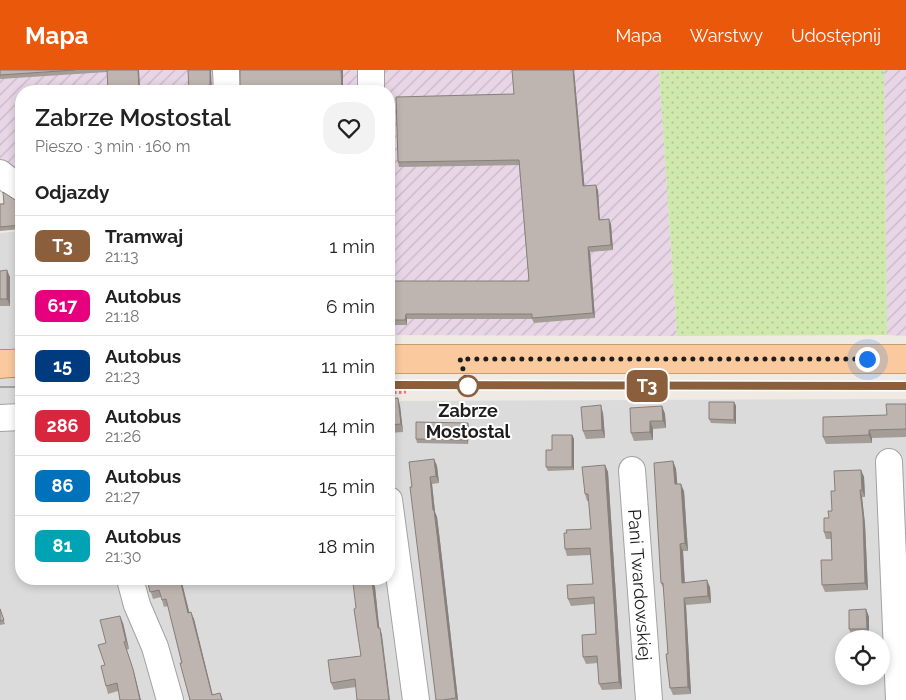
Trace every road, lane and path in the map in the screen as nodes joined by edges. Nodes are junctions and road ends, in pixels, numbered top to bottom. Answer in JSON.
{"nodes":[{"id":1,"x":226,"y":70,"type":"edge"},
{"id":2,"x":371,"y":70,"type":"edge"},
{"id":3,"x":227,"y":85,"type":"edge"},
{"id":4,"x":371,"y":85,"type":"edge"},
{"id":5,"x":0,"y":173,"type":"edge"},
{"id":6,"x":15,"y":185,"type":"edge"},
{"id":7,"x":906,"y":359,"type":"edge"},
{"id":8,"x":395,"y":360,"type":"edge"},
{"id":9,"x":15,"y":363,"type":"edge"},
{"id":10,"x":0,"y":364,"type":"edge"},
{"id":11,"x":406,"y":392,"type":"dead end"},
{"id":12,"x":395,"y":393,"type":"edge"},
{"id":13,"x":15,"y":417,"type":"edge"},
{"id":14,"x":0,"y":418,"type":"edge"},
{"id":15,"x":889,"y":462,"type":"dead end"},
{"id":16,"x":632,"y":470,"type":"dead end"},
{"id":17,"x":395,"y":544,"type":"edge"},
{"id":18,"x":132,"y":585,"type":"edge"},
{"id":19,"x":170,"y":700,"type":"edge"},
{"id":20,"x":416,"y":700,"type":"edge"},
{"id":21,"x":649,"y":700,"type":"edge"},
{"id":22,"x":899,"y":700,"type":"edge"}],
"edges":[{"from":1,"to":3,"type":"street"},
{"from":2,"to":4,"type":"street"},
{"from":5,"to":6,"type":"street"},
{"from":7,"to":8,"type":"main road"},
{"from":9,"to":10,"type":"main road"},
{"from":11,"to":12,"type":"path"},
{"from":13,"to":14,"type":"street"},
{"from":15,"to":22,"type":"street"},
{"from":16,"to":21,"type":"street","name":"Pani Twardowskiej"},
{"from":17,"to":20,"type":"street"},
{"from":18,"to":19,"type":"street"}]}
